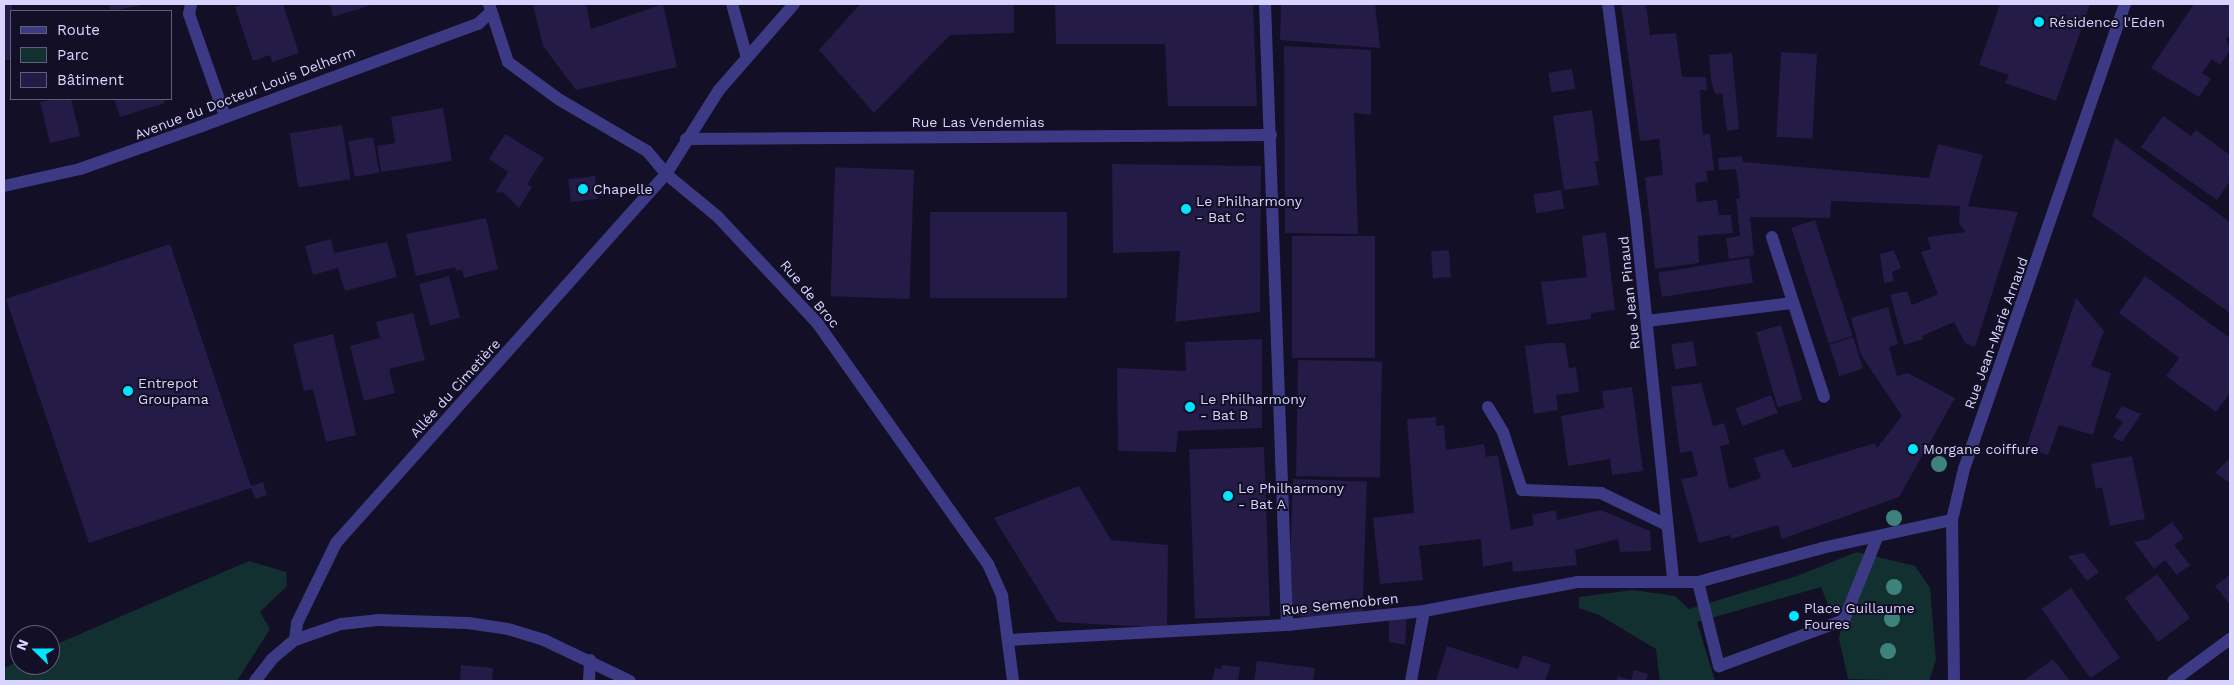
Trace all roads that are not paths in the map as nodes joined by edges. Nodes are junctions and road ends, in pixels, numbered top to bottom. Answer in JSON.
{"nodes":[{"id":1,"x":191,"y":4,"type":"edge"},
{"id":2,"x":732,"y":4,"type":"edge"},
{"id":3,"x":794,"y":4,"type":"edge"},
{"id":4,"x":1265,"y":4,"type":"edge"},
{"id":5,"x":1608,"y":4,"type":"edge"},
{"id":6,"x":2125,"y":4,"type":"edge"},
{"id":7,"x":490,"y":8,"type":"edge"},
{"id":8,"x":747,"y":58,"type":"junction"},
{"id":9,"x":226,"y":116,"type":"junction"},
{"id":10,"x":1271,"y":135,"type":"junction"},
{"id":11,"x":686,"y":139,"type":"junction"},
{"id":12,"x":666,"y":174,"type":"junction"},
{"id":13,"x":4,"y":186,"type":"edge"},
{"id":14,"x":1772,"y":237,"type":"dead end"},
{"id":15,"x":1791,"y":303,"type":"junction"},
{"id":16,"x":1647,"y":321,"type":"junction"},
{"id":17,"x":1824,"y":397,"type":"dead end"},
{"id":18,"x":1488,"y":407,"type":"dead end"},
{"id":19,"x":1952,"y":520,"type":"junction"},
{"id":20,"x":1667,"y":525,"type":"junction"},
{"id":21,"x":1877,"y":538,"type":"junction"},
{"id":22,"x":1674,"y":580,"type":"junction"},
{"id":23,"x":1698,"y":582,"type":"junction"},
{"id":24,"x":1424,"y":611,"type":"junction"},
{"id":25,"x":1287,"y":625,"type":"junction"},
{"id":26,"x":2230,"y":639,"type":"edge"},
{"id":27,"x":295,"y":640,"type":"junction"},
{"id":28,"x":1008,"y":640,"type":"junction"},
{"id":29,"x":590,"y":660,"type":"junction"},
{"id":30,"x":255,"y":681,"type":"edge"},
{"id":31,"x":589,"y":681,"type":"edge"},
{"id":32,"x":630,"y":681,"type":"edge"},
{"id":33,"x":1013,"y":681,"type":"edge"},
{"id":34,"x":1411,"y":681,"type":"edge"},
{"id":35,"x":1954,"y":681,"type":"edge"},
{"id":36,"x":2173,"y":681,"type":"edge"}],
"edges":[{"from":1,"to":9,"type":"street"},
{"from":2,"to":8,"type":"street"},
{"from":3,"to":8,"type":"street","name":"Allée du Cimetière"},
{"from":4,"to":10,"type":"street"},
{"from":5,"to":16,"type":"street","name":"Rue Jean Pinaud"},
{"from":6,"to":19,"type":"street","name":"Rue Jean-Marie Arnaud"},
{"from":7,"to":9,"type":"street","name":"Avenue du Docteur Louis Delherm"},
{"from":7,"to":12,"type":"street","name":"Rue de Broc"},
{"from":8,"to":11,"type":"street","name":"Allée du Cimetière"},
{"from":9,"to":13,"type":"street","name":"Avenue du Docteur Louis Delherm"},
{"from":10,"to":11,"type":"street","name":"Rue Las Vendemias"},
{"from":10,"to":25,"type":"street"},
{"from":11,"to":12,"type":"street","name":"Allée du Cimetière"},
{"from":12,"to":27,"type":"street","name":"Allée du Cimetière"},
{"from":12,"to":28,"type":"street","name":"Rue de Broc"},
{"from":14,"to":15,"type":"street"},
{"from":15,"to":16,"type":"street"},
{"from":15,"to":17,"type":"street"},
{"from":16,"to":20,"type":"street","name":"Rue Jean Pinaud"},
{"from":18,"to":20,"type":"street"},
{"from":19,"to":21,"type":"street"},
{"from":19,"to":35,"type":"street","name":"Rue Jean-Marie Arnaud"},
{"from":20,"to":22,"type":"street","name":"Rue Jean Pinaud"},
{"from":21,"to":23,"type":"street"},
{"from":21,"to":23,"type":"street"},
{"from":22,"to":23,"type":"street"},
{"from":22,"to":24,"type":"street","name":"Rue Semenobren"},
{"from":24,"to":25,"type":"street","name":"Rue Semenobren"},
{"from":24,"to":34,"type":"street"},
{"from":25,"to":28,"type":"street","name":"Rue Semenobren"},
{"from":26,"to":36,"type":"street"},
{"from":27,"to":29,"type":"street"},
{"from":27,"to":30,"type":"street"},
{"from":28,"to":33,"type":"street","name":"Rue de Broc"},
{"from":29,"to":31,"type":"street"},
{"from":29,"to":32,"type":"street"}]}
